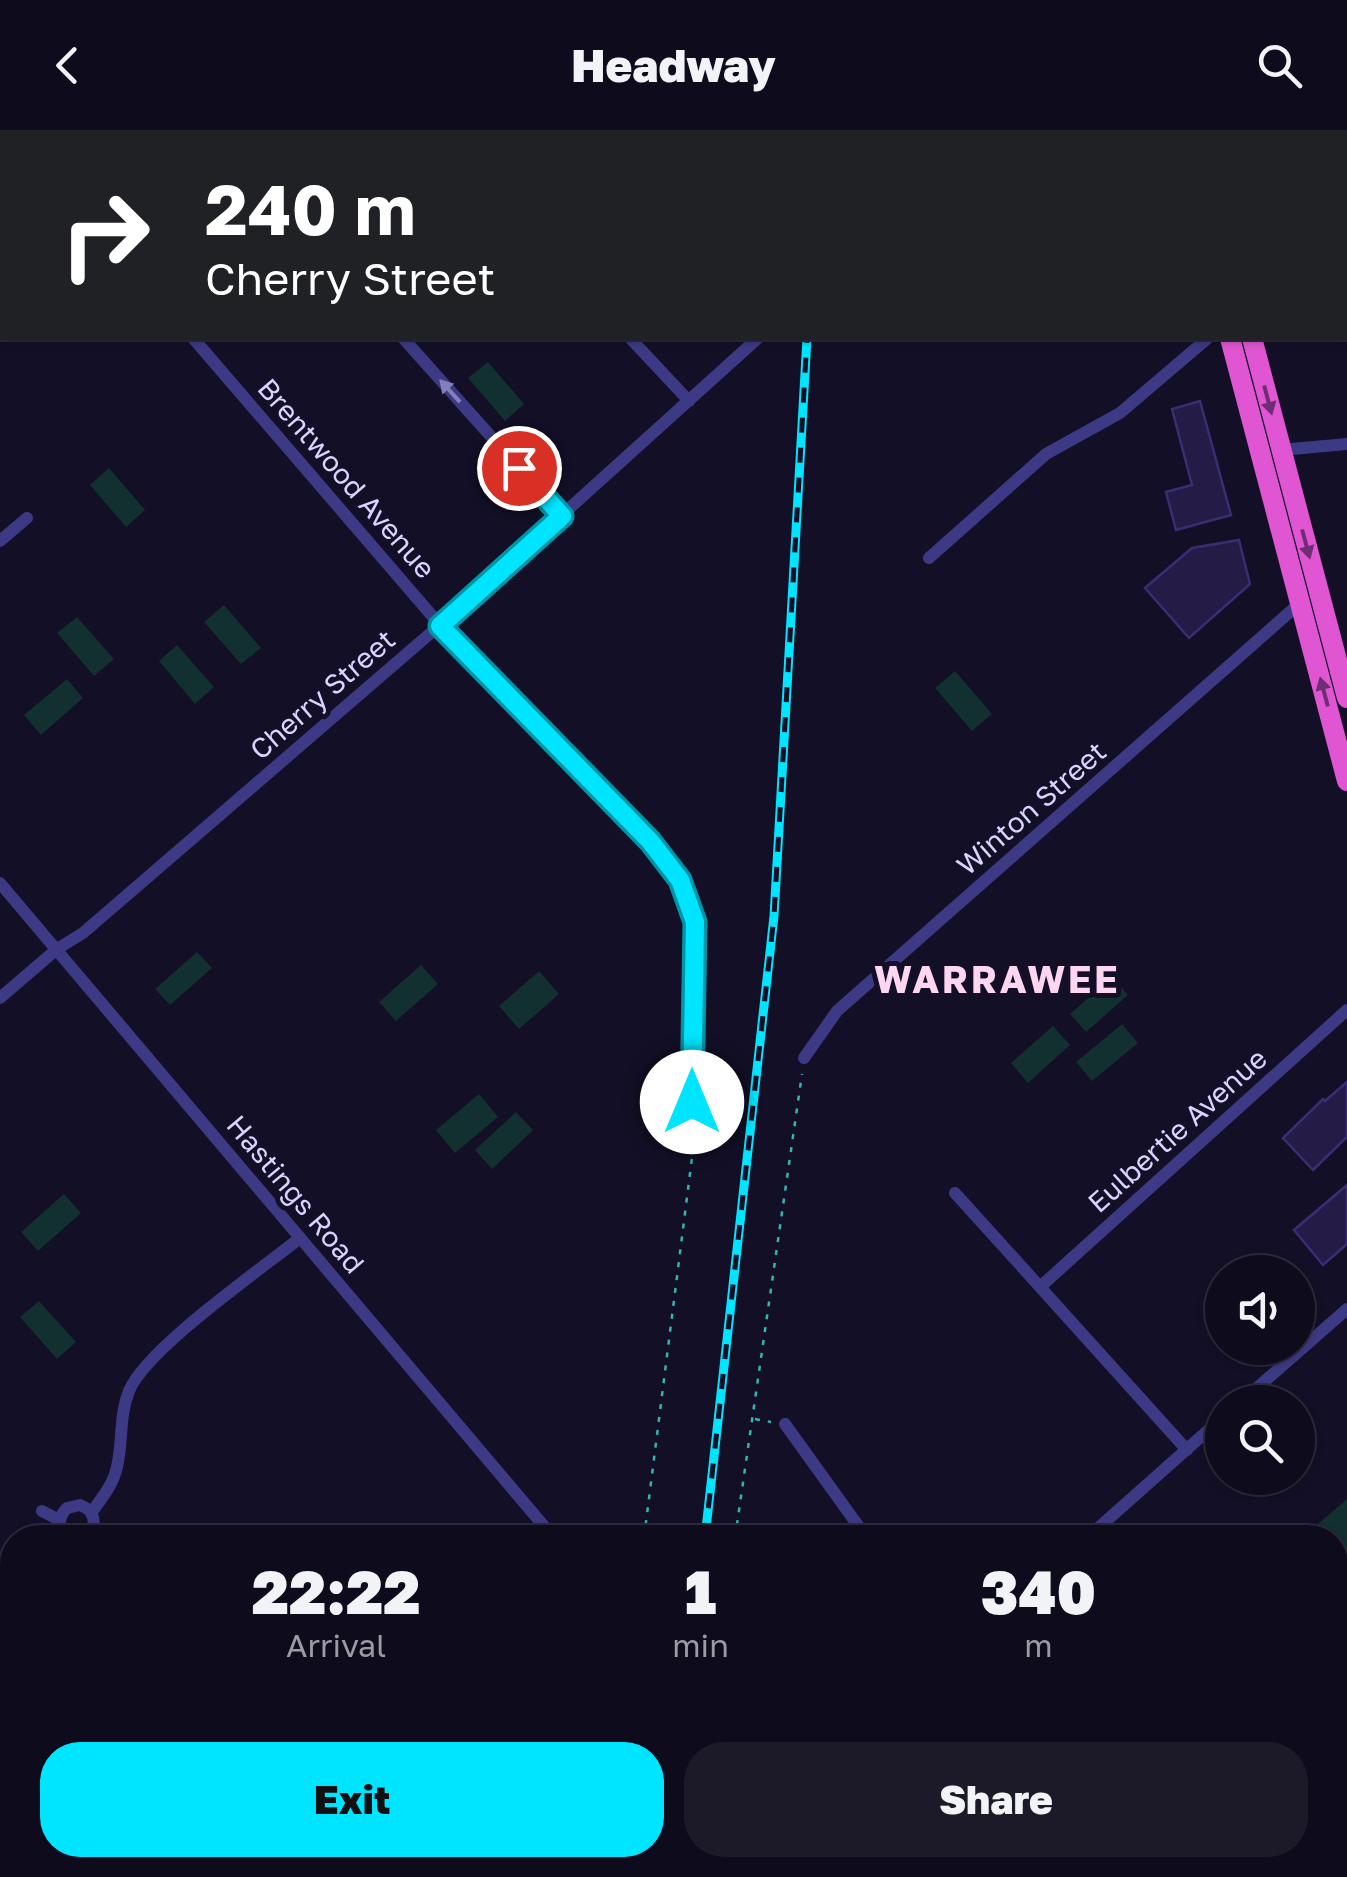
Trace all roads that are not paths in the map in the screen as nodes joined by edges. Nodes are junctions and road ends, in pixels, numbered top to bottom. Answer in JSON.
{"nodes":[{"id":1,"x":195,"y":340,"type":"edge"},
{"id":2,"x":405,"y":340,"type":"edge"},
{"id":3,"x":632,"y":340,"type":"edge"},
{"id":4,"x":756,"y":340,"type":"edge"},
{"id":5,"x":1206,"y":340,"type":"edge"},
{"id":6,"x":1231,"y":340,"type":"edge"},
{"id":7,"x":1253,"y":340,"type":"edge"},
{"id":8,"x":689,"y":401,"type":"junction"},
{"id":9,"x":1347,"y":444,"type":"edge"},
{"id":10,"x":1281,"y":450,"type":"junction"},
{"id":11,"x":562,"y":516,"type":"junction"},
{"id":12,"x":27,"y":518,"type":"dead end"},
{"id":13,"x":0,"y":541,"type":"edge"},
{"id":14,"x":930,"y":558,"type":"dead end"},
{"id":15,"x":1300,"y":603,"type":"junction"},
{"id":16,"x":440,"y":626,"type":"junction"},
{"id":17,"x":1347,"y":698,"type":"edge"},
{"id":18,"x":1347,"y":781,"type":"edge"},
{"id":19,"x":0,"y":883,"type":"edge"},
{"id":20,"x":58,"y":948,"type":"junction"},
{"id":21,"x":0,"y":998,"type":"edge"},
{"id":22,"x":1347,"y":1010,"type":"edge"},
{"id":23,"x":804,"y":1058,"type":"road end"},
{"id":24,"x":692,"y":1102,"type":"road end"},
{"id":25,"x":956,"y":1193,"type":"dead end"},
{"id":26,"x":300,"y":1238,"type":"junction"},
{"id":27,"x":1040,"y":1287,"type":"junction"},
{"id":28,"x":1347,"y":1309,"type":"edge"},
{"id":29,"x":1260,"y":1385,"type":"edge"},
{"id":30,"x":785,"y":1424,"type":"road end"},
{"id":31,"x":1205,"y":1434,"type":"edge"},
{"id":32,"x":1187,"y":1450,"type":"junction"},
{"id":33,"x":42,"y":1512,"type":"dead end"},
{"id":34,"x":91,"y":1513,"type":"junction"},
{"id":35,"x":60,"y":1520,"type":"junction"},
{"id":36,"x":61,"y":1525,"type":"edge"},
{"id":37,"x":92,"y":1525,"type":"edge"},
{"id":38,"x":543,"y":1525,"type":"edge"},
{"id":39,"x":858,"y":1525,"type":"edge"},
{"id":40,"x":1101,"y":1525,"type":"edge"}],
"edges":[{"from":1,"to":16,"type":"street","name":"Brentwood Avenue"},
{"from":11,"to":2,"type":"street","one_way":true},
{"from":3,"to":8,"type":"street"},
{"from":4,"to":8,"type":"street","name":"Cherry Street"},
{"from":5,"to":14,"type":"street"},
{"from":6,"to":15,"type":"highway"},
{"from":7,"to":10,"type":"highway","one_way":true},
{"from":8,"to":11,"type":"street","name":"Cherry Street"},
{"from":9,"to":10,"type":"street"},
{"from":10,"to":17,"type":"highway","one_way":true},
{"from":11,"to":16,"type":"street","name":"Cherry Street"},
{"from":12,"to":13,"type":"street"},
{"from":18,"to":15,"type":"highway","one_way":true},
{"from":15,"to":23,"type":"street","name":"Winton Street"},
{"from":16,"to":20,"type":"street","name":"Cherry Street"},
{"from":16,"to":24,"type":"street","name":"Brentwood Avenue"},
{"from":19,"to":20,"type":"street","name":"Hastings Road"},
{"from":20,"to":21,"type":"street","name":"Cherry Street"},
{"from":20,"to":26,"type":"street","name":"Hastings Road"},
{"from":22,"to":27,"type":"street","name":"Eulbertie Avenue"},
{"from":25,"to":27,"type":"street"},
{"from":26,"to":34,"type":"street"},
{"from":26,"to":38,"type":"street","name":"Hastings Road"},
{"from":27,"to":32,"type":"street"},
{"from":28,"to":29,"type":"street"},
{"from":30,"to":39,"type":"street"},
{"from":31,"to":32,"type":"street"},
{"from":32,"to":40,"type":"street"},
{"from":33,"to":35,"type":"street"},
{"from":34,"to":35,"type":"street"},
{"from":34,"to":37,"type":"street"},
{"from":35,"to":36,"type":"street"}]}
